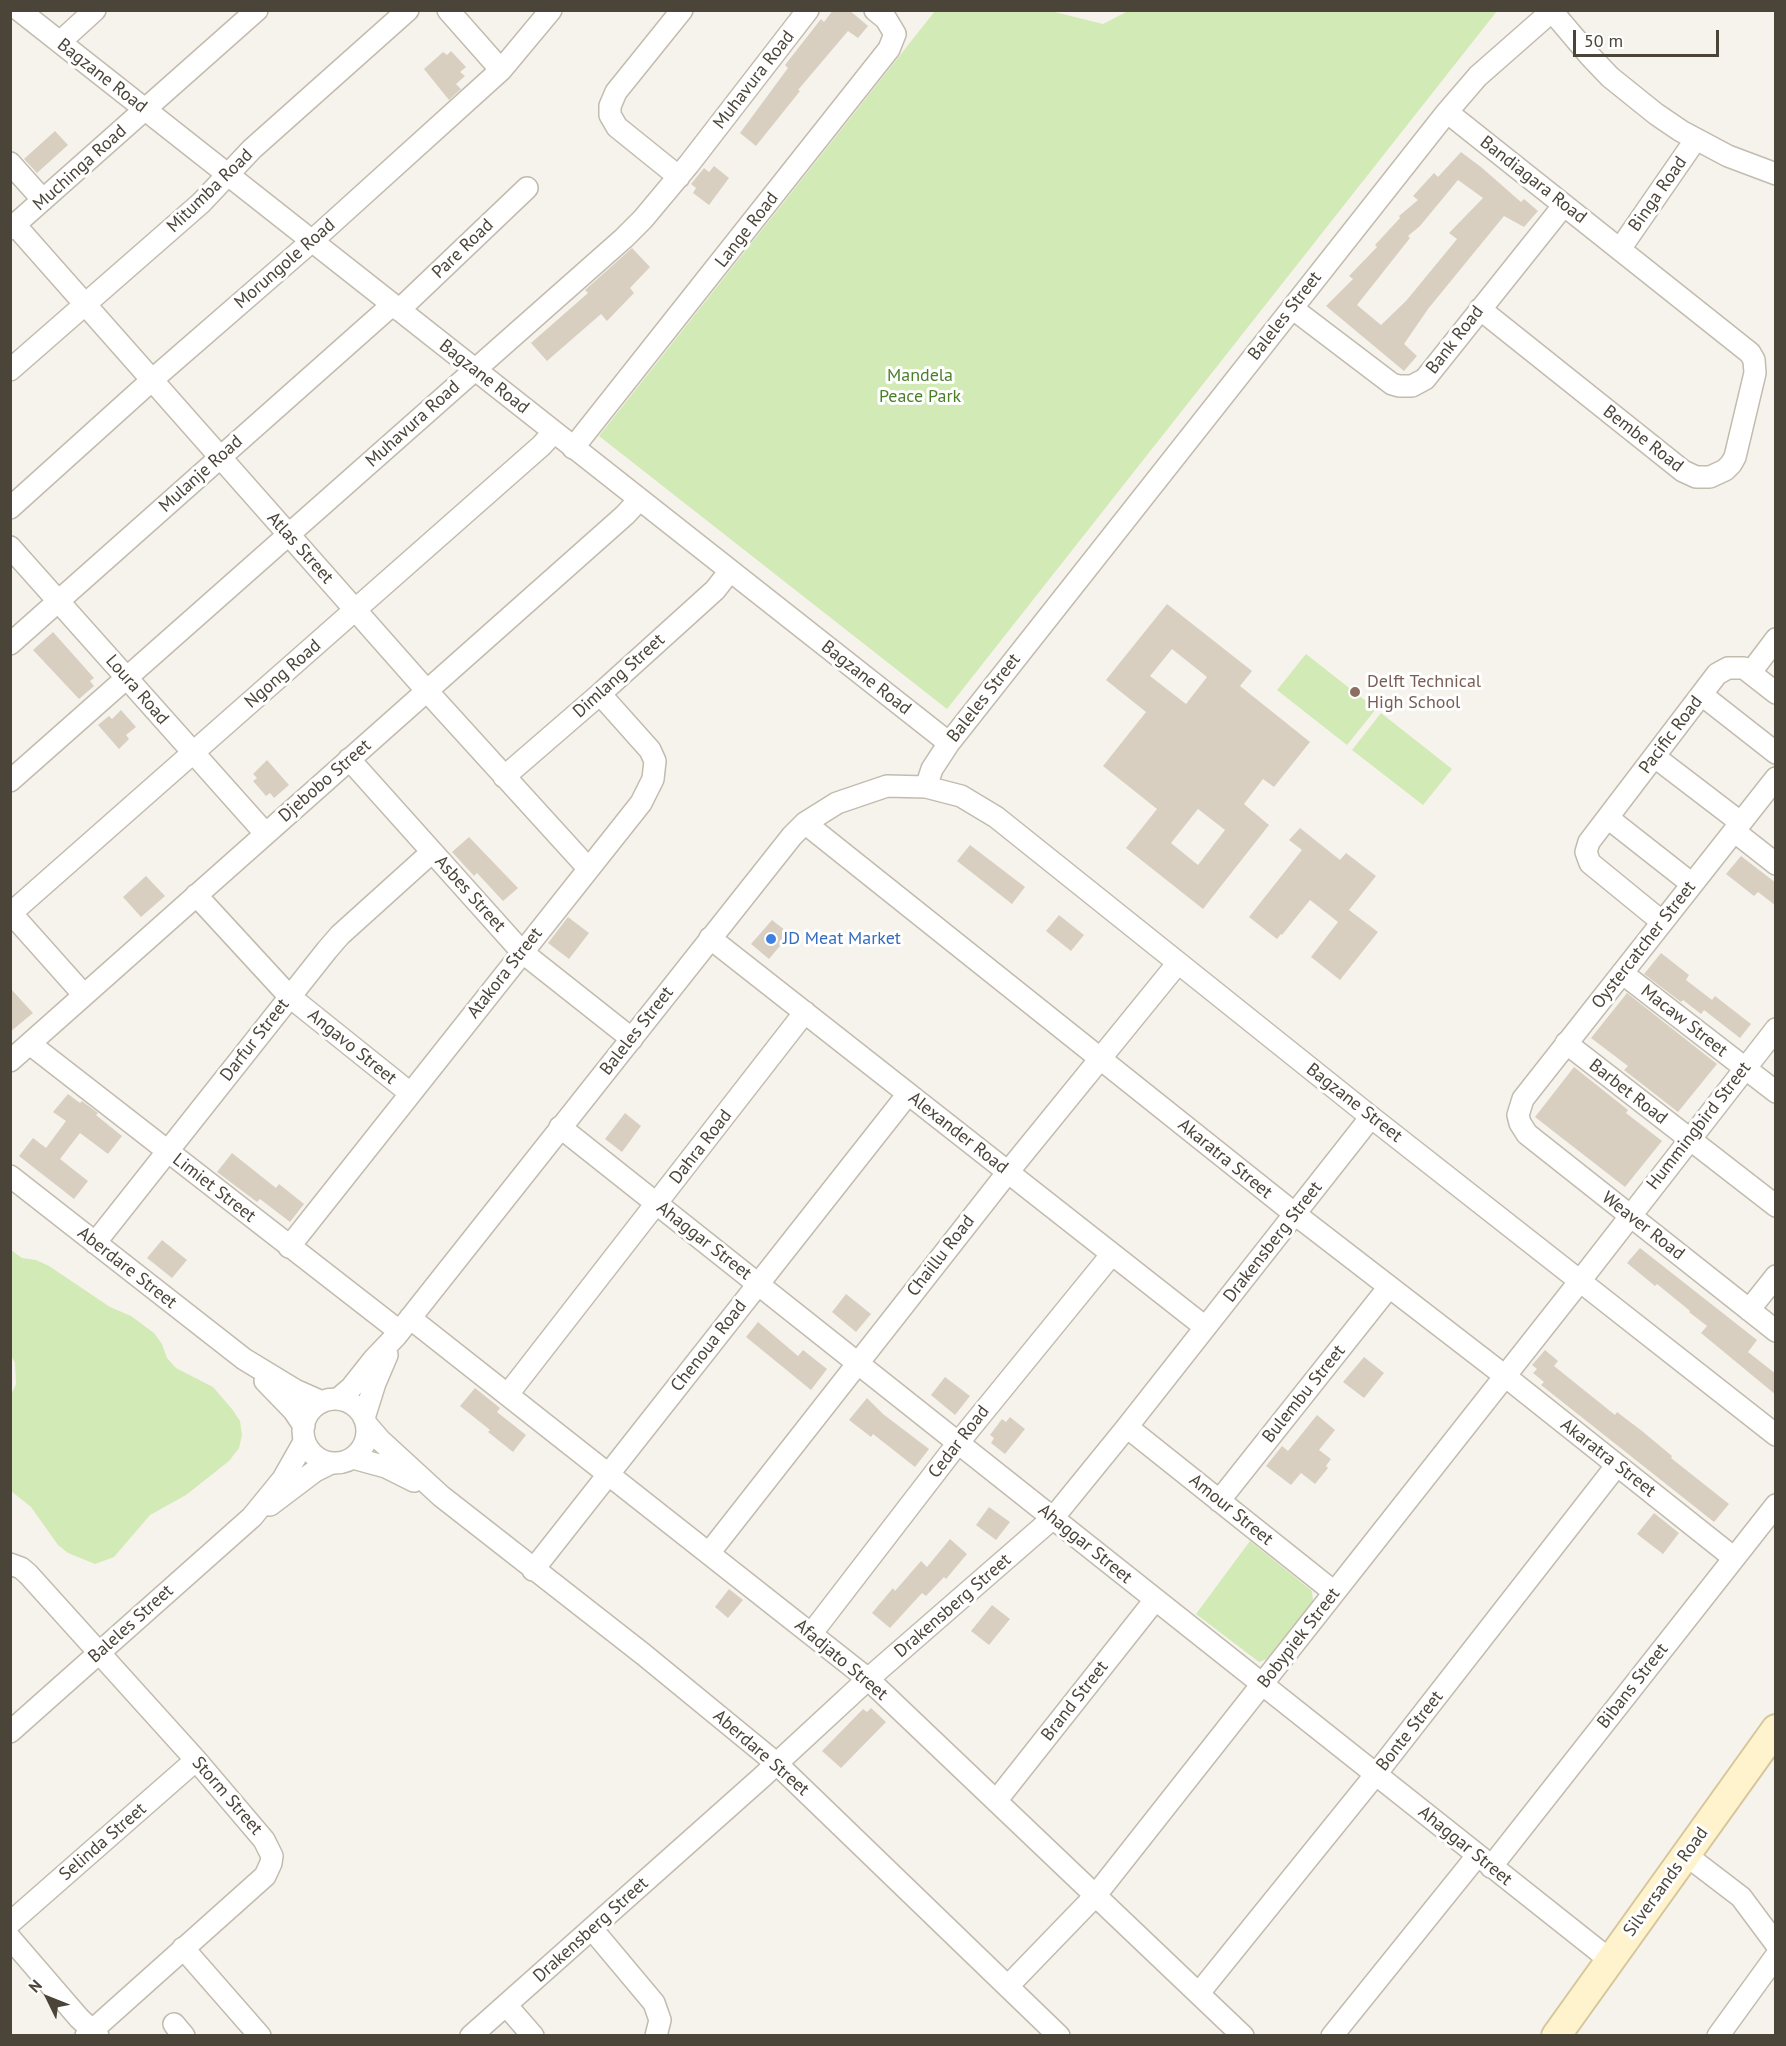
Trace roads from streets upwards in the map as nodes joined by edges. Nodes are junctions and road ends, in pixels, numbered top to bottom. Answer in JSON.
{"nodes":[{"id":1,"x":19,"y":10,"type":"edge"},
{"id":2,"x":95,"y":10,"type":"edge"},
{"id":3,"x":257,"y":10,"type":"edge"},
{"id":4,"x":408,"y":10,"type":"edge"},
{"id":5,"x":448,"y":10,"type":"edge"},
{"id":6,"x":551,"y":10,"type":"edge"},
{"id":7,"x":682,"y":10,"type":"edge"},
{"id":8,"x":808,"y":10,"type":"edge"},
{"id":9,"x":875,"y":10,"type":"edge"},
{"id":10,"x":1552,"y":11,"type":"edge"},
{"id":11,"x":60,"y":42,"type":"junction"},
{"id":12,"x":501,"y":70,"type":"junction"},
{"id":13,"x":145,"y":110,"type":"junction"},
{"id":14,"x":1447,"y":112,"type":"junction"},
{"id":15,"x":1696,"y":140,"type":"junction"},
{"id":16,"x":10,"y":163,"type":"edge"},
{"id":17,"x":1776,"y":174,"type":"edge"},
{"id":18,"x":227,"y":175,"type":"junction"},
{"id":19,"x":679,"y":177,"type":"junction"},
{"id":20,"x":527,"y":188,"type":"dead end"},
{"id":21,"x":43,"y":200,"type":"junction"},
{"id":22,"x":1564,"y":205,"type":"junction"},
{"id":23,"x":13,"y":227,"type":"edge"},
{"id":24,"x":312,"y":241,"type":"junction"},
{"id":25,"x":1620,"y":249,"type":"junction"},
{"id":26,"x":85,"y":305,"type":"junction"},
{"id":27,"x":396,"y":307,"type":"junction"},
{"id":28,"x":1292,"y":308,"type":"junction"},
{"id":29,"x":1480,"y":309,"type":"junction"},
{"id":30,"x":474,"y":369,"type":"junction"},
{"id":31,"x":10,"y":370,"type":"edge"},
{"id":32,"x":152,"y":380,"type":"junction"},
{"id":33,"x":554,"y":432,"type":"junction"},
{"id":34,"x":573,"y":448,"type":"junction"},
{"id":35,"x":220,"y":457,"type":"junction"},
{"id":36,"x":639,"y":500,"type":"junction"},
{"id":37,"x":10,"y":508,"type":"edge"},
{"id":38,"x":288,"y":534,"type":"junction"},
{"id":39,"x":10,"y":547,"type":"edge"},
{"id":40,"x":729,"y":571,"type":"junction"},
{"id":41,"x":59,"y":602,"type":"junction"},
{"id":42,"x":355,"y":610,"type":"junction"},
{"id":43,"x":1776,"y":639,"type":"edge"},
{"id":44,"x":10,"y":644,"type":"edge"},
{"id":45,"x":1751,"y":672,"type":"junction"},
{"id":46,"x":126,"y":678,"type":"junction"},
{"id":47,"x":427,"y":691,"type":"junction"},
{"id":48,"x":1776,"y":693,"type":"edge"},
{"id":49,"x":600,"y":694,"type":"junction"},
{"id":50,"x":1702,"y":695,"type":"junction"},
{"id":51,"x":949,"y":743,"type":"junction"},
{"id":52,"x":193,"y":753,"type":"junction"},
{"id":53,"x":1776,"y":753,"type":"edge"},
{"id":54,"x":1655,"y":757,"type":"junction"},
{"id":55,"x":349,"y":759,"type":"junction"},
{"id":56,"x":504,"y":777,"type":"junction"},
{"id":57,"x":1776,"y":778,"type":"edge"},
{"id":58,"x":10,"y":781,"type":"edge"},
{"id":59,"x":926,"y":787,"type":"junction"},
{"id":60,"x":1608,"y":818,"type":"junction"},
{"id":61,"x":805,"y":823,"type":"junction"},
{"id":62,"x":1737,"y":827,"type":"junction"},
{"id":63,"x":265,"y":833,"type":"junction"},
{"id":64,"x":432,"y":852,"type":"junction"},
{"id":65,"x":1776,"y":864,"type":"edge"},
{"id":66,"x":588,"y":868,"type":"junction"},
{"id":67,"x":1692,"y":884,"type":"junction"},
{"id":68,"x":196,"y":895,"type":"junction"},
{"id":69,"x":11,"y":913,"type":"edge"},
{"id":70,"x":1661,"y":921,"type":"junction"},
{"id":71,"x":710,"y":938,"type":"junction"},
{"id":72,"x":522,"y":952,"type":"junction"},
{"id":73,"x":1178,"y":963,"type":"junction"},
{"id":74,"x":1622,"y":973,"type":"junction"},
{"id":75,"x":84,"y":995,"type":"junction"},
{"id":76,"x":289,"y":996,"type":"junction"},
{"id":77,"x":805,"y":1012,"type":"junction"},
{"id":78,"x":1776,"y":1029,"type":"edge"},
{"id":79,"x":632,"y":1039,"type":"junction"},
{"id":80,"x":1566,"y":1043,"type":"junction"},
{"id":81,"x":30,"y":1044,"type":"junction"},
{"id":82,"x":1100,"y":1059,"type":"junction"},
{"id":83,"x":10,"y":1061,"type":"edge"},
{"id":84,"x":1744,"y":1068,"type":"junction"},
{"id":85,"x":1776,"y":1092,"type":"edge"},
{"id":86,"x":410,"y":1094,"type":"junction"},
{"id":87,"x":908,"y":1094,"type":"junction"},
{"id":88,"x":1518,"y":1115,"type":"joint"},
{"id":89,"x":1371,"y":1117,"type":"junction"},
{"id":90,"x":560,"y":1127,"type":"junction"},
{"id":91,"x":1689,"y":1139,"type":"junction"},
{"id":92,"x":167,"y":1152,"type":"junction"},
{"id":93,"x":1008,"y":1172,"type":"junction"},
{"id":94,"x":10,"y":1176,"type":"edge"},
{"id":95,"x":657,"y":1204,"type":"junction"},
{"id":96,"x":1776,"y":1206,"type":"edge"},
{"id":97,"x":1294,"y":1214,"type":"junction"},
{"id":98,"x":1630,"y":1215,"type":"junction"},
{"id":99,"x":95,"y":1243,"type":"junction"},
{"id":100,"x":289,"y":1247,"type":"junction"},
{"id":101,"x":1112,"y":1254,"type":"junction"},
{"id":102,"x":1776,"y":1276,"type":"edge"},
{"id":103,"x":1580,"y":1281,"type":"junction"},
{"id":104,"x":758,"y":1284,"type":"junction"},
{"id":105,"x":1389,"y":1287,"type":"junction"},
{"id":106,"x":1749,"y":1310,"type":"junction"},
{"id":107,"x":1205,"y":1327,"type":"junction"},
{"id":108,"x":402,"y":1328,"type":"junction"},
{"id":109,"x":1776,"y":1331,"type":"edge"},
{"id":110,"x":244,"y":1359,"type":"junction"},
{"id":111,"x":858,"y":1363,"type":"junction"},
{"id":112,"x":1504,"y":1376,"type":"junction"},
{"id":113,"x":508,"y":1394,"type":"junction"},
{"id":114,"x":330,"y":1401,"type":"junction"},
{"id":115,"x":365,"y":1422,"type":"junction"},
{"id":116,"x":1127,"y":1427,"type":"junction"},
{"id":117,"x":304,"y":1434,"type":"junction"},
{"id":118,"x":1776,"y":1435,"type":"edge"},
{"id":119,"x":958,"y":1443,"type":"junction"},
{"id":120,"x":353,"y":1458,"type":"junction"},
{"id":121,"x":331,"y":1463,"type":"junction"},
{"id":122,"x":1617,"y":1465,"type":"junction"},
{"id":123,"x":608,"y":1475,"type":"junction"},
{"id":124,"x":441,"y":1496,"type":"junction"},
{"id":125,"x":1219,"y":1501,"type":"junction"},
{"id":126,"x":1776,"y":1505,"type":"edge"},
{"id":127,"x":252,"y":1517,"type":"junction"},
{"id":128,"x":1053,"y":1518,"type":"junction"},
{"id":129,"x":709,"y":1553,"type":"junction"},
{"id":130,"x":1734,"y":1558,"type":"junction"},
{"id":131,"x":10,"y":1564,"type":"edge"},
{"id":132,"x":533,"y":1570,"type":"junction"},
{"id":133,"x":1334,"y":1592,"type":"junction"},
{"id":134,"x":1155,"y":1600,"type":"junction"},
{"id":135,"x":811,"y":1634,"type":"junction"},
{"id":136,"x":99,"y":1652,"type":"junction"},
{"id":137,"x":868,"y":1679,"type":"junction"},
{"id":138,"x":1262,"y":1684,"type":"junction"},
{"id":139,"x":1776,"y":1729,"type":"edge"},
{"id":140,"x":10,"y":1732,"type":"edge"},
{"id":141,"x":196,"y":1760,"type":"junction"},
{"id":142,"x":776,"y":1763,"type":"junction"},
{"id":143,"x":1376,"y":1774,"type":"junction"},
{"id":144,"x":996,"y":1801,"type":"junction"},
{"id":145,"x":1686,"y":1855,"type":"junction"},
{"id":146,"x":1484,"y":1861,"type":"junction"},
{"id":147,"x":1095,"y":1896,"type":"junction"},
{"id":148,"x":10,"y":1923,"type":"edge"},
{"id":149,"x":592,"y":1929,"type":"junction"},
{"id":150,"x":10,"y":1938,"type":"edge"},
{"id":151,"x":1776,"y":1944,"type":"edge"},
{"id":152,"x":183,"y":1948,"type":"junction"},
{"id":153,"x":1776,"y":1956,"type":"edge"},
{"id":154,"x":1610,"y":1960,"type":"junction"},
{"id":155,"x":1008,"y":1986,"type":"junction"},
{"id":156,"x":1199,"y":1993,"type":"junction"},
{"id":157,"x":506,"y":2005,"type":"junction"},
{"id":158,"x":92,"y":2034,"type":"edge"},
{"id":159,"x":260,"y":2036,"type":"edge"},
{"id":160,"x":471,"y":2036,"type":"edge"},
{"id":161,"x":533,"y":2036,"type":"edge"},
{"id":162,"x":656,"y":2036,"type":"edge"},
{"id":163,"x":1059,"y":2036,"type":"edge"},
{"id":164,"x":1243,"y":2036,"type":"edge"},
{"id":165,"x":1332,"y":2036,"type":"edge"},
{"id":166,"x":1556,"y":2036,"type":"edge"},
{"id":167,"x":1718,"y":2036,"type":"edge"}],
"edges":[{"from":1,"to":11,"type":"street","name":"Bagzane Road"},
{"from":2,"to":11,"type":"street"},
{"from":3,"to":13,"type":"street","name":"Muchinga Road"},
{"from":4,"to":18,"type":"street","name":"Mitumba Road"},
{"from":5,"to":12,"type":"street"},
{"from":6,"to":12,"type":"street","name":"Morungole Road"},
{"from":7,"to":19,"type":"street"},
{"from":8,"to":19,"type":"street","name":"Muhavura Road"},
{"from":9,"to":34,"type":"street","name":"Lange Road"},
{"from":10,"to":14,"type":"street","name":"Baleles Street"},
{"from":10,"to":15,"type":"street"},
{"from":11,"to":13,"type":"street","name":"Bagzane Road"},
{"from":12,"to":24,"type":"street","name":"Morungole Road"},
{"from":13,"to":18,"type":"street","name":"Bagzane Road"},
{"from":13,"to":21,"type":"street","name":"Muchinga Road"},
{"from":14,"to":22,"type":"street","name":"Bandiagara Road"},
{"from":14,"to":28,"type":"street","name":"Baleles Street"},
{"from":15,"to":17,"type":"street"},
{"from":15,"to":25,"type":"street","name":"Binga Road"},
{"from":16,"to":21,"type":"street"},
{"from":18,"to":24,"type":"street","name":"Bagzane Road"},
{"from":18,"to":26,"type":"street","name":"Mitumba Road"},
{"from":19,"to":30,"type":"street","name":"Muhavura Road"},
{"from":20,"to":27,"type":"street","name":"Pare Road"},
{"from":21,"to":23,"type":"street","name":"Muchinga Road"},
{"from":22,"to":25,"type":"street","name":"Bandiagara Road"},
{"from":22,"to":29,"type":"street","name":"Bank Road"},
{"from":23,"to":26,"type":"street","name":"Atlas Street"},
{"from":24,"to":27,"type":"street","name":"Bagzane Road"},
{"from":24,"to":32,"type":"street","name":"Morungole Road"},
{"from":25,"to":29,"type":"street","name":"Bembe Road"},
{"from":26,"to":31,"type":"street","name":"Mitumba Road"},
{"from":26,"to":32,"type":"street","name":"Atlas Street"},
{"from":27,"to":30,"type":"street","name":"Bagzane Road"},
{"from":27,"to":35,"type":"street","name":"Mulanje Road"},
{"from":28,"to":29,"type":"street","name":"Bank Road"},
{"from":28,"to":51,"type":"street","name":"Baleles Street"},
{"from":30,"to":33,"type":"street","name":"Bagzane Road"},
{"from":30,"to":38,"type":"street","name":"Muhavura Road"},
{"from":32,"to":35,"type":"street","name":"Atlas Street"},
{"from":32,"to":37,"type":"street","name":"Morungole Road"},
{"from":33,"to":34,"type":"street","name":"Bagzane Road"},
{"from":33,"to":42,"type":"street","name":"Ngong Road"},
{"from":34,"to":36,"type":"street","name":"Bagzane Road"},
{"from":35,"to":38,"type":"street","name":"Atlas Street"},
{"from":35,"to":41,"type":"street","name":"Mulanje Road"},
{"from":36,"to":40,"type":"street","name":"Bagzane Road"},
{"from":36,"to":47,"type":"street","name":"Djebobo Street"},
{"from":38,"to":42,"type":"street","name":"Atlas Street"},
{"from":38,"to":46,"type":"street","name":"Muhavura Road"},
{"from":39,"to":41,"type":"street","name":"Loura Road"},
{"from":40,"to":49,"type":"street","name":"Dimlang Street"},
{"from":40,"to":51,"type":"street","name":"Bagzane Road"},
{"from":41,"to":44,"type":"street","name":"Mulanje Road"},
{"from":41,"to":46,"type":"street","name":"Loura Road"},
{"from":42,"to":47,"type":"street","name":"Atlas Street"},
{"from":42,"to":52,"type":"street","name":"Ngong Road"},
{"from":43,"to":45,"type":"street"},
{"from":45,"to":48,"type":"street"},
{"from":45,"to":50,"type":"street","name":"Pacific Road"},
{"from":46,"to":52,"type":"street","name":"Loura Road"},
{"from":46,"to":58,"type":"street","name":"Muhavura Road"},
{"from":47,"to":55,"type":"street","name":"Djebobo Street"},
{"from":47,"to":56,"type":"street","name":"Atlas Street"},
{"from":49,"to":56,"type":"street","name":"Dimlang Street"},
{"from":49,"to":66,"type":"street","name":"Atakora Street"},
{"from":50,"to":53,"type":"street"},
{"from":50,"to":54,"type":"street","name":"Pacific Road"},
{"from":51,"to":59,"type":"street","name":"Baleles Street"},
{"from":52,"to":63,"type":"street","name":"Loura Road"},
{"from":52,"to":69,"type":"street","name":"Ngong Road"},
{"from":54,"to":60,"type":"street","name":"Pacific Road"},
{"from":54,"to":62,"type":"street"},
{"from":55,"to":63,"type":"street","name":"Djebobo Street"},
{"from":55,"to":64,"type":"street","name":"Asbes Street"},
{"from":56,"to":66,"type":"street","name":"Atlas Street"},
{"from":57,"to":62,"type":"street","name":"Oystercatcher Street"},
{"from":59,"to":61,"type":"street","name":"Baleles Street"},
{"from":59,"to":73,"type":"street","name":"Bagzane Street"},
{"from":60,"to":67,"type":"street"},
{"from":60,"to":70,"type":"street","name":"Pacific Road"},
{"from":61,"to":71,"type":"street","name":"Baleles Street"},
{"from":61,"to":82,"type":"street","name":"Akaratra Street"},
{"from":62,"to":65,"type":"street"},
{"from":62,"to":67,"type":"street","name":"Oystercatcher Street"},
{"from":63,"to":68,"type":"street","name":"Djebobo Street"},
{"from":64,"to":72,"type":"street","name":"Asbes Street"},
{"from":64,"to":76,"type":"street","name":"Darfur Street"},
{"from":66,"to":72,"type":"street","name":"Atakora Street"},
{"from":67,"to":70,"type":"street","name":"Oystercatcher Street"},
{"from":68,"to":75,"type":"street","name":"Djebobo Street"},
{"from":68,"to":76,"type":"street","name":"Angavo Street"},
{"from":69,"to":75,"type":"street"},
{"from":70,"to":74,"type":"street","name":"Oystercatcher Street"},
{"from":71,"to":77,"type":"street","name":"Alexander Road"},
{"from":71,"to":79,"type":"street","name":"Baleles Street"},
{"from":72,"to":79,"type":"street","name":"Asbes Street"},
{"from":72,"to":86,"type":"street","name":"Atakora Street"},
{"from":73,"to":82,"type":"street","name":"Chaillu Road"},
{"from":73,"to":89,"type":"street","name":"Bagzane Street"},
{"from":74,"to":80,"type":"street","name":"Oystercatcher Street"},
{"from":74,"to":84,"type":"street","name":"Macaw Street"},
{"from":75,"to":81,"type":"street","name":"Djebobo Street"},
{"from":76,"to":86,"type":"street","name":"Angavo Street"},
{"from":76,"to":92,"type":"street","name":"Darfur Street"},
{"from":77,"to":87,"type":"street","name":"Alexander Road"},
{"from":77,"to":95,"type":"street","name":"Dahra Road"},
{"from":78,"to":84,"type":"street","name":"Hummingbird Street"},
{"from":79,"to":90,"type":"street","name":"Baleles Street"},
{"from":80,"to":88,"type":"street","name":"Oystercatcher Street"},
{"from":80,"to":91,"type":"street","name":"Barbet Road"},
{"from":81,"to":83,"type":"street","name":"Djebobo Street"},
{"from":81,"to":92,"type":"street","name":"Limiet Street"},
{"from":82,"to":93,"type":"street","name":"Chaillu Road"},
{"from":82,"to":97,"type":"street","name":"Akaratra Street"},
{"from":84,"to":85,"type":"street","name":"Macaw Street"},
{"from":84,"to":91,"type":"street","name":"Hummingbird Street"},
{"from":86,"to":100,"type":"street","name":"Atakora Street"},
{"from":87,"to":93,"type":"street","name":"Alexander Road"},
{"from":87,"to":104,"type":"street","name":"Chenoua Road"},
{"from":88,"to":98,"type":"street","name":"Weaver Road"},
{"from":89,"to":97,"type":"street","name":"Drakensberg Street"},
{"from":89,"to":103,"type":"street","name":"Bagzane Street"},
{"from":90,"to":95,"type":"street","name":"Ahaggar Street"},
{"from":90,"to":108,"type":"street","name":"Baleles Street"},
{"from":91,"to":96,"type":"street","name":"Barbet Road"},
{"from":91,"to":98,"type":"street","name":"Hummingbird Street"},
{"from":92,"to":99,"type":"street","name":"Darfur Street"},
{"from":92,"to":100,"type":"street","name":"Limiet Street"},
{"from":93,"to":101,"type":"street","name":"Alexander Road"},
{"from":93,"to":111,"type":"street","name":"Chaillu Road"},
{"from":94,"to":99,"type":"street","name":"Aberdare Street"},
{"from":95,"to":104,"type":"street","name":"Ahaggar Street"},
{"from":95,"to":113,"type":"street","name":"Dahra Road"},
{"from":97,"to":105,"type":"street","name":"Akaratra Street"},
{"from":97,"to":107,"type":"street","name":"Drakensberg Street"},
{"from":98,"to":103,"type":"street","name":"Hummingbird Street"},
{"from":98,"to":106,"type":"street","name":"Weaver Road"},
{"from":99,"to":110,"type":"street","name":"Aberdare Street"},
{"from":100,"to":108,"type":"street","name":"Limiet Street"},
{"from":101,"to":107,"type":"street","name":"Alexander Road"},
{"from":101,"to":119,"type":"street","name":"Cedar Road"},
{"from":102,"to":106,"type":"street"},
{"from":103,"to":112,"type":"street","name":"Bobypiek Street"},
{"from":103,"to":118,"type":"street","name":"Bagzane Street"},
{"from":104,"to":111,"type":"street","name":"Ahaggar Street"},
{"from":104,"to":123,"type":"street","name":"Chenoua Road"},
{"from":105,"to":112,"type":"street","name":"Akaratra Street"},
{"from":105,"to":125,"type":"street","name":"Bulembu Street"},
{"from":106,"to":109,"type":"street","name":"Weaver Road"},
{"from":107,"to":116,"type":"street","name":"Drakensberg Street"},
{"from":108,"to":113,"type":"street","name":"Afadjato Street"},
{"from":108,"to":114,"type":"street","name":"Baleles Street"},
{"from":108,"to":115,"type":"street","name":"Baleles Street"},
{"from":110,"to":114,"type":"street","name":"Aberdare Street"},
{"from":110,"to":117,"type":"street","name":"Aberdare Street"},
{"from":111,"to":119,"type":"street","name":"Ahaggar Street"},
{"from":111,"to":129,"type":"street","name":"Chaillu Road"},
{"from":112,"to":122,"type":"street","name":"Akaratra Street"},
{"from":112,"to":133,"type":"street","name":"Bobypiek Street"},
{"from":113,"to":123,"type":"street","name":"Afadjato Street"},
{"from":114,"to":115,"type":"street"},
{"from":114,"to":117,"type":"street"},
{"from":115,"to":120,"type":"street"},
{"from":115,"to":124,"type":"street","name":"Aberdare Street"},
{"from":116,"to":125,"type":"street","name":"Amour Street"},
{"from":116,"to":128,"type":"street","name":"Drakensberg Street"},
{"from":117,"to":121,"type":"street"},
{"from":117,"to":127,"type":"street","name":"Baleles Street"},
{"from":119,"to":128,"type":"street","name":"Ahaggar Street"},
{"from":119,"to":135,"type":"street","name":"Cedar Road"},
{"from":120,"to":121,"type":"street"},
{"from":120,"to":124,"type":"street","name":"Aberdare Street"},
{"from":121,"to":127,"type":"street","name":"Baleles Street"},
{"from":122,"to":130,"type":"street","name":"Akaratra Street"},
{"from":122,"to":143,"type":"street","name":"Bonte Street"},
{"from":123,"to":129,"type":"street","name":"Afadjato Street"},
{"from":123,"to":132,"type":"street","name":"Chenoua Road"},
{"from":124,"to":132,"type":"street","name":"Aberdare Street"},
{"from":125,"to":133,"type":"street","name":"Amour Street"},
{"from":126,"to":130,"type":"street","name":"Bibans Street"},
{"from":127,"to":136,"type":"street","name":"Baleles Street"},
{"from":128,"to":134,"type":"street","name":"Ahaggar Street"},
{"from":128,"to":137,"type":"street","name":"Drakensberg Street"},
{"from":129,"to":135,"type":"street","name":"Afadjato Street"},
{"from":130,"to":146,"type":"street","name":"Bibans Street"},
{"from":131,"to":136,"type":"street","name":"Storm Street"},
{"from":132,"to":142,"type":"street","name":"Aberdare Street"},
{"from":133,"to":138,"type":"street","name":"Bobypiek Street"},
{"from":134,"to":138,"type":"street","name":"Ahaggar Street"},
{"from":134,"to":144,"type":"street","name":"Brand Street"},
{"from":135,"to":137,"type":"street","name":"Afadjato Street"},
{"from":136,"to":140,"type":"street","name":"Baleles Street"},
{"from":136,"to":141,"type":"street","name":"Storm Street"},
{"from":137,"to":142,"type":"street","name":"Drakensberg Street"},
{"from":137,"to":144,"type":"street","name":"Afadjato Street"},
{"from":138,"to":143,"type":"street","name":"Ahaggar Street"},
{"from":138,"to":147,"type":"street","name":"Bobypiek Street"},
{"from":139,"to":145,"type":"street","name":"Silversands Road"},
{"from":141,"to":148,"type":"street","name":"Selinda Street"},
{"from":141,"to":152,"type":"street","name":"Storm Street"},
{"from":142,"to":149,"type":"street","name":"Drakensberg Street"},
{"from":142,"to":155,"type":"street","name":"Aberdare Street"},
{"from":143,"to":146,"type":"street","name":"Ahaggar Street"},
{"from":143,"to":156,"type":"street","name":"Bonte Street"},
{"from":144,"to":147,"type":"street","name":"Afadjato Street"},
{"from":145,"to":151,"type":"street"},
{"from":145,"to":154,"type":"street","name":"Silversands Road"},
{"from":146,"to":154,"type":"street","name":"Ahaggar Street"},
{"from":146,"to":165,"type":"street","name":"Bibans Street"},
{"from":147,"to":155,"type":"street","name":"Bobypiek Street"},
{"from":147,"to":156,"type":"street","name":"Afadjato Street"},
{"from":149,"to":157,"type":"street","name":"Drakensberg Street"},
{"from":149,"to":162,"type":"street"},
{"from":150,"to":158,"type":"street"},
{"from":152,"to":158,"type":"street","name":"Storm Street"},
{"from":152,"to":159,"type":"street"},
{"from":153,"to":167,"type":"street"},
{"from":154,"to":166,"type":"street","name":"Silversands Road"},
{"from":155,"to":163,"type":"street","name":"Aberdare Street"},
{"from":156,"to":164,"type":"street","name":"Afadjato Street"},
{"from":157,"to":160,"type":"street","name":"Drakensberg Street"},
{"from":157,"to":161,"type":"street"}]}
